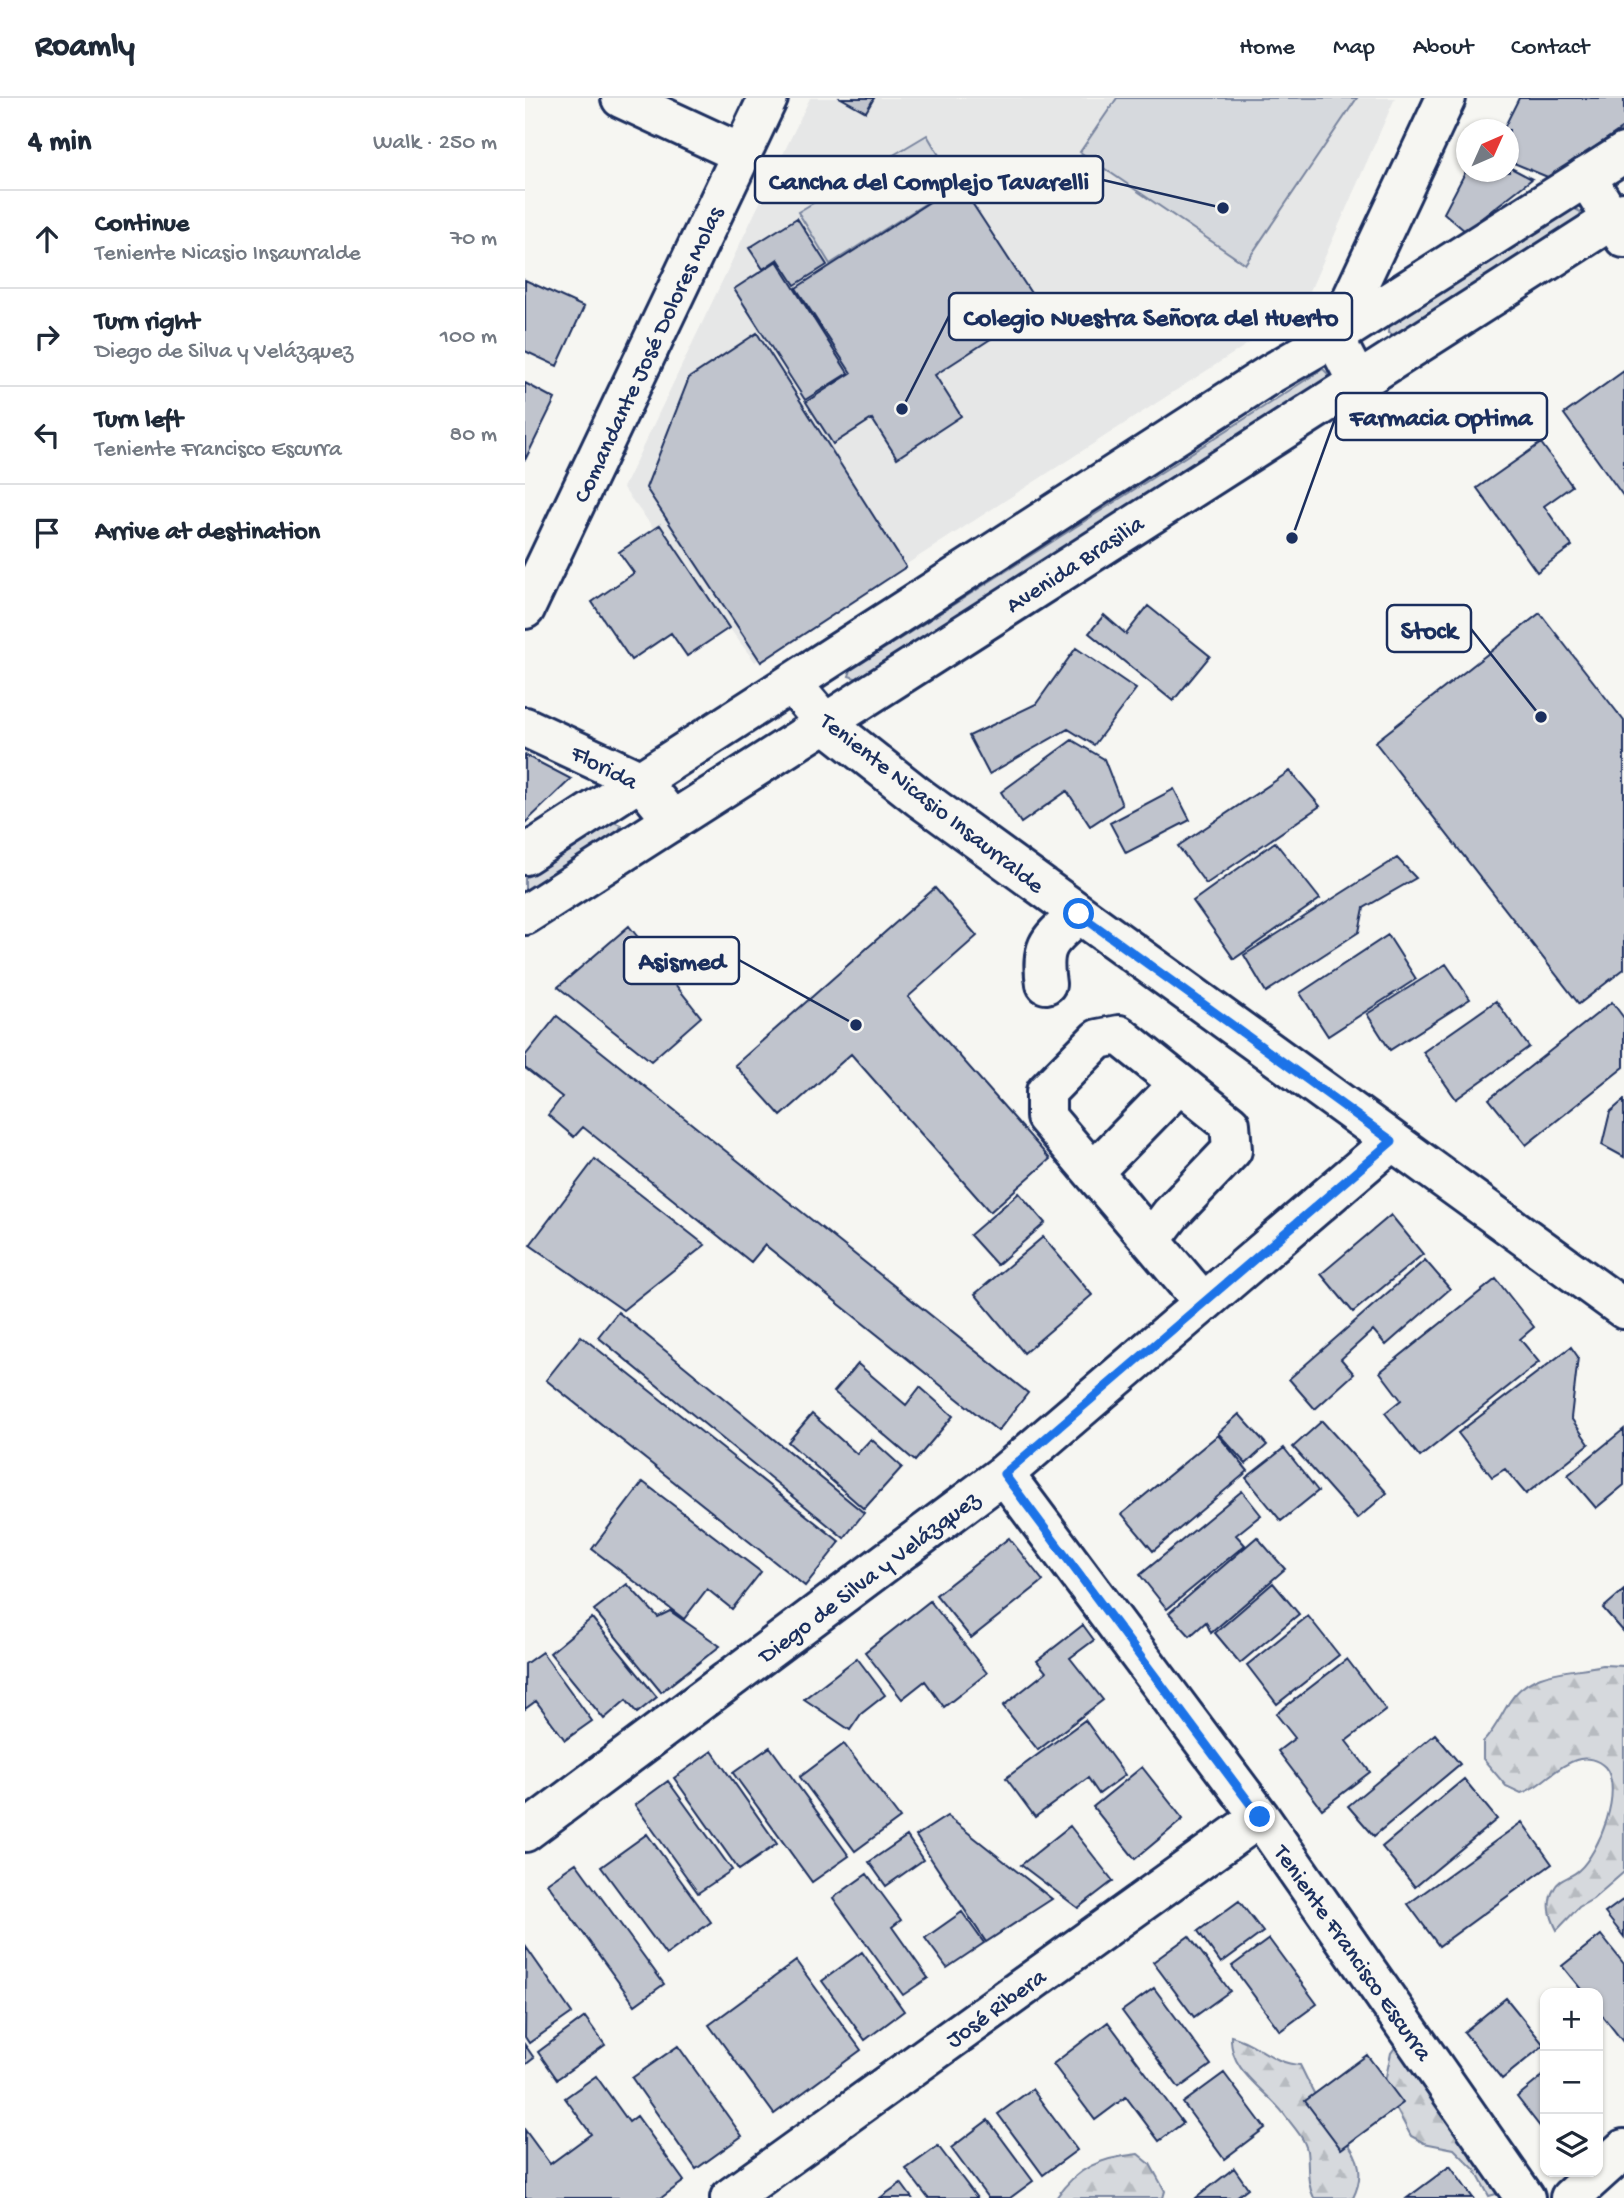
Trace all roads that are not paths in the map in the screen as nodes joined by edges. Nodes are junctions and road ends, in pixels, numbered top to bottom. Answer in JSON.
{"nodes":[{"id":1,"x":621,"y":98,"type":"edge"},
{"id":2,"x":768,"y":98,"type":"edge"},
{"id":3,"x":1446,"y":98,"type":"edge"},
{"id":4,"x":1624,"y":153,"type":"edge"},
{"id":5,"x":742,"y":154,"type":"junction"},
{"id":6,"x":1586,"y":177,"type":"junction"},
{"id":7,"x":1620,"y":223,"type":"edge"},
{"id":8,"x":1334,"y":337,"type":"junction"},
{"id":9,"x":1357,"y":381,"type":"junction"},
{"id":10,"x":525,"y":609,"type":"edge"},
{"id":11,"x":792,"y":684,"type":"junction"},
{"id":12,"x":824,"y":723,"type":"junction"},
{"id":13,"x":525,"y":727,"type":"edge"},
{"id":14,"x":641,"y":781,"type":"junction"},
{"id":15,"x":673,"y":821,"type":"junction"},
{"id":16,"x":525,"y":855,"type":"edge"},
{"id":17,"x":1079,"y":914,"type":"junction"},
{"id":18,"x":525,"y":915,"type":"edge"},
{"id":19,"x":1046,"y":984,"type":"dead end"},
{"id":20,"x":1179,"y":1084,"type":"junction"},
{"id":21,"x":1392,"y":1141,"type":"junction"},
{"id":22,"x":1093,"y":1172,"type":"junction"},
{"id":23,"x":1152,"y":1239,"type":"junction"},
{"id":24,"x":1203,"y":1302,"type":"junction"},
{"id":25,"x":1624,"y":1309,"type":"edge"},
{"id":26,"x":1004,"y":1474,"type":"junction"},
{"id":27,"x":1260,"y":1817,"type":"junction"},
{"id":28,"x":525,"y":1832,"type":"edge"},
{"id":29,"x":1624,"y":2149,"type":"edge"},
{"id":30,"x":730,"y":2198,"type":"edge"},
{"id":31,"x":1525,"y":2198,"type":"edge"},
{"id":32,"x":1570,"y":2198,"type":"edge"}],
"edges":[{"from":1,"to":5,"type":"street"},
{"from":2,"to":5,"type":"street","name":"Comandante José Dolores Molas"},
{"from":3,"to":8,"type":"street"},
{"from":4,"to":6,"type":"street"},
{"from":5,"to":10,"type":"street","name":"Comandante José Dolores Molas"},
{"from":6,"to":7,"type":"street"},
{"from":6,"to":8,"type":"street"},
{"from":7,"to":9,"type":"street","name":"Avenida Brasilia"},
{"from":8,"to":9,"type":"street"},
{"from":8,"to":11,"type":"street"},
{"from":9,"to":12,"type":"street","name":"Avenida Brasilia"},
{"from":11,"to":12,"type":"street","name":"Teniente Nicasio Insaurralde"},
{"from":11,"to":14,"type":"street"},
{"from":12,"to":15,"type":"street","name":"Avenida Brasilia"},
{"from":12,"to":17,"type":"street","name":"Teniente Nicasio Insaurralde"},
{"from":13,"to":14,"type":"street","name":"Florida"},
{"from":14,"to":15,"type":"street","name":"Florida"},
{"from":14,"to":16,"type":"street"},
{"from":15,"to":18,"type":"street","name":"Avenida Brasilia"},
{"from":17,"to":19,"type":"street"},
{"from":17,"to":21,"type":"street","name":"Teniente Nicasio Insaurralde"},
{"from":20,"to":22,"type":"street"},
{"from":20,"to":22,"type":"street"},
{"from":20,"to":23,"type":"street"},
{"from":21,"to":24,"type":"street","name":"Diego de Silva y Velázquez"},
{"from":21,"to":25,"type":"street","name":"Teniente Nicasio Insaurralde"},
{"from":22,"to":23,"type":"street"},
{"from":23,"to":24,"type":"street"},
{"from":24,"to":26,"type":"street","name":"Diego de Silva y Velázquez"},
{"from":26,"to":27,"type":"street","name":"Teniente Francisco Escurra"},
{"from":26,"to":28,"type":"street","name":"Diego de Silva y Velázquez"},
{"from":27,"to":30,"type":"street","name":"José Ribera"},
{"from":27,"to":31,"type":"street","name":"Teniente Francisco Escurra"},
{"from":29,"to":32,"type":"street"}]}
